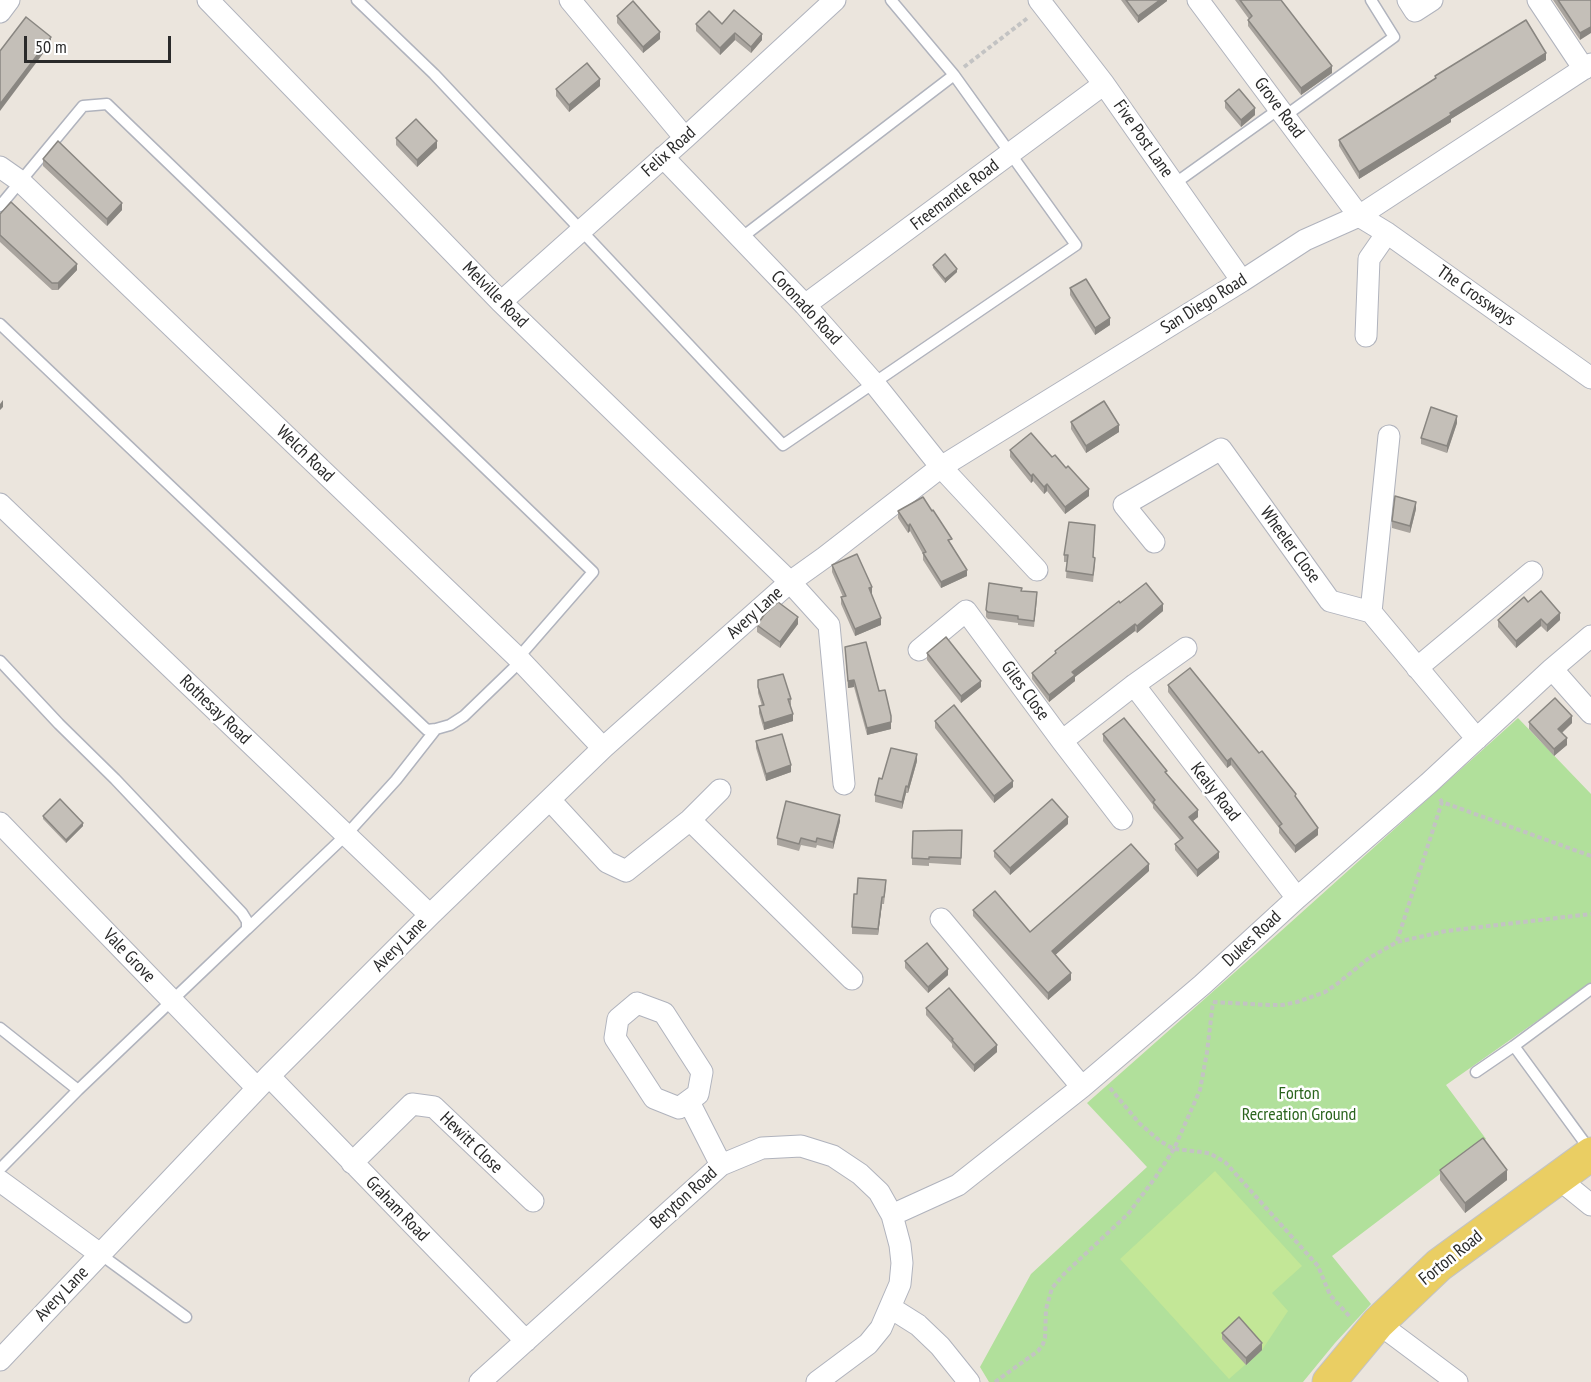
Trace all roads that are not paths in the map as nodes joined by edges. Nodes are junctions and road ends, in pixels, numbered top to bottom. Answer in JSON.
{"nodes":[{"id":1,"x":9,"y":0,"type":"edge"},
{"id":2,"x":208,"y":0,"type":"edge"},
{"id":3,"x":357,"y":0,"type":"edge"},
{"id":4,"x":570,"y":0,"type":"edge"},
{"id":5,"x":835,"y":0,"type":"edge"},
{"id":6,"x":891,"y":0,"type":"edge"},
{"id":7,"x":1198,"y":0,"type":"edge"},
{"id":8,"x":1371,"y":0,"type":"edge"},
{"id":9,"x":1408,"y":0,"type":"edge"},
{"id":10,"x":1432,"y":0,"type":"edge"},
{"id":11,"x":1538,"y":0,"type":"edge"},
{"id":12,"x":1041,"y":3,"type":"edge"},
{"id":13,"x":0,"y":12,"type":"edge"},
{"id":14,"x":1588,"y":66,"type":"edge"},
{"id":15,"x":954,"y":75,"type":"junction"},
{"id":16,"x":1104,"y":84,"type":"junction"},
{"id":17,"x":1282,"y":112,"type":"junction"},
{"id":18,"x":685,"y":138,"type":"junction"},
{"id":19,"x":1010,"y":153,"type":"junction"},
{"id":20,"x":663,"y":157,"type":"junction"},
{"id":21,"x":0,"y":166,"type":"edge"},
{"id":22,"x":20,"y":182,"type":"junction"},
{"id":23,"x":1174,"y":184,"type":"junction"},
{"id":24,"x":0,"y":206,"type":"edge"},
{"id":25,"x":1359,"y":216,"type":"junction"},
{"id":26,"x":581,"y":231,"type":"junction"},
{"id":27,"x":1387,"y":233,"type":"junction"},
{"id":28,"x":741,"y":238,"type":"junction"},
{"id":29,"x":1242,"y":280,"type":"junction"},
{"id":30,"x":501,"y":302,"type":"junction"},
{"id":31,"x":805,"y":305,"type":"junction"},
{"id":32,"x":0,"y":324,"type":"edge"},
{"id":33,"x":1366,"y":336,"type":"dead end"},
{"id":34,"x":1588,"y":368,"type":"edge"},
{"id":35,"x":874,"y":383,"type":"junction"},
{"id":36,"x":1389,"y":436,"type":"dead end"},
{"id":37,"x":940,"y":466,"type":"junction"},
{"id":38,"x":0,"y":504,"type":"edge"},
{"id":39,"x":1154,"y":542,"type":"dead end"},
{"id":40,"x":825,"y":557,"type":"joint"},
{"id":41,"x":1037,"y":570,"type":"dead end"},
{"id":42,"x":1532,"y":572,"type":"dead end"},
{"id":43,"x":790,"y":582,"type":"junction"},
{"id":44,"x":1371,"y":612,"type":"junction"},
{"id":45,"x":1591,"y":636,"type":"edge"},
{"id":46,"x":1186,"y":648,"type":"dead end"},
{"id":47,"x":919,"y":650,"type":"dead end"},
{"id":48,"x":520,"y":659,"type":"junction"},
{"id":49,"x":0,"y":661,"type":"edge"},
{"id":50,"x":1417,"y":668,"type":"junction"},
{"id":51,"x":1552,"y":669,"type":"junction"},
{"id":52,"x":1134,"y":686,"type":"junction"},
{"id":53,"x":1591,"y":713,"type":"edge"},
{"id":54,"x":436,"y":729,"type":"junction"},
{"id":55,"x":1477,"y":739,"type":"junction"},
{"id":56,"x":1062,"y":741,"type":"junction"},
{"id":57,"x":603,"y":748,"type":"junction"},
{"id":58,"x":844,"y":784,"type":"dead end"},
{"id":59,"x":720,"y":789,"type":"dead end"},
{"id":60,"x":550,"y":800,"type":"junction"},
{"id":61,"x":1122,"y":819,"type":"dead end"},
{"id":62,"x":690,"y":820,"type":"junction"},
{"id":63,"x":0,"y":823,"type":"edge"},
{"id":64,"x":346,"y":835,"type":"junction"},
{"id":65,"x":1297,"y":898,"type":"junction"},
{"id":66,"x":430,"y":915,"type":"junction"},
{"id":67,"x":941,"y":919,"type":"dead end"},
{"id":68,"x":247,"y":929,"type":"junction"},
{"id":69,"x":852,"y":979,"type":"dead end"},
{"id":70,"x":1591,"y":990,"type":"edge"},
{"id":71,"x":173,"y":1001,"type":"junction"},
{"id":72,"x":0,"y":1028,"type":"edge"},
{"id":73,"x":1514,"y":1046,"type":"junction"},
{"id":74,"x":1476,"y":1072,"type":"dead end"},
{"id":75,"x":263,"y":1082,"type":"junction"},
{"id":76,"x":1082,"y":1087,"type":"junction"},
{"id":77,"x":78,"y":1090,"type":"junction"},
{"id":78,"x":689,"y":1102,"type":"junction"},
{"id":79,"x":1591,"y":1153,"type":"edge"},
{"id":80,"x":352,"y":1162,"type":"junction"},
{"id":81,"x":721,"y":1165,"type":"junction"},
{"id":82,"x":0,"y":1169,"type":"edge"},
{"id":83,"x":1559,"y":1177,"type":"junction"},
{"id":84,"x":0,"y":1181,"type":"edge"},
{"id":85,"x":533,"y":1201,"type":"dead end"},
{"id":86,"x":1591,"y":1205,"type":"edge"},
{"id":87,"x":892,"y":1215,"type":"junction"},
{"id":88,"x":100,"y":1254,"type":"junction"},
{"id":89,"x":891,"y":1308,"type":"junction"},
{"id":90,"x":186,"y":1317,"type":"dead end"},
{"id":91,"x":1372,"y":1330,"type":"junction"},
{"id":92,"x":526,"y":1341,"type":"junction"},
{"id":93,"x":0,"y":1360,"type":"edge"},
{"id":94,"x":480,"y":1382,"type":"edge"},
{"id":95,"x":817,"y":1382,"type":"edge"},
{"id":96,"x":969,"y":1382,"type":"edge"},
{"id":97,"x":1329,"y":1382,"type":"edge"},
{"id":98,"x":1457,"y":1382,"type":"edge"}],
"edges":[{"from":1,"to":13,"type":"street"},
{"from":2,"to":30,"type":"street","name":"Melville Road"},
{"from":3,"to":26,"type":"lane"},
{"from":4,"to":18,"type":"street"},
{"from":5,"to":18,"type":"street","name":"Felix Road"},
{"from":6,"to":15,"type":"lane"},
{"from":7,"to":17,"type":"street","name":"Grove Road"},
{"from":8,"to":17,"type":"lane"},
{"from":9,"to":10,"type":"street"},
{"from":11,"to":14,"type":"street"},
{"from":12,"to":16,"type":"street","name":"Five Post Lane"},
{"from":14,"to":25,"type":"street","name":"San Diego Road"},
{"from":15,"to":19,"type":"lane"},
{"from":15,"to":28,"type":"lane"},
{"from":16,"to":19,"type":"street","name":"Freemantle Road"},
{"from":16,"to":23,"type":"street","name":"Five Post Lane"},
{"from":17,"to":23,"type":"lane"},
{"from":17,"to":25,"type":"street","name":"Grove Road"},
{"from":18,"to":20,"type":"street","name":"Felix Road"},
{"from":19,"to":31,"type":"street","name":"Freemantle Road"},
{"from":19,"to":35,"type":"lane"},
{"from":20,"to":26,"type":"street","name":"Felix Road"},
{"from":20,"to":28,"type":"street","name":"Coronado Road"},
{"from":21,"to":22,"type":"street","name":"Welch Road"},
{"from":22,"to":24,"type":"lane"},
{"from":22,"to":48,"type":"street","name":"Welch Road"},
{"from":22,"to":48,"type":"lane"},
{"from":23,"to":29,"type":"street","name":"Five Post Lane"},
{"from":25,"to":27,"type":"street","name":"The Crossways"},
{"from":25,"to":29,"type":"street","name":"San Diego Road"},
{"from":26,"to":30,"type":"street","name":"Felix Road"},
{"from":26,"to":35,"type":"lane"},
{"from":27,"to":33,"type":"street"},
{"from":27,"to":34,"type":"street","name":"The Crossways"},
{"from":28,"to":31,"type":"street","name":"Coronado Road"},
{"from":29,"to":37,"type":"street","name":"San Diego Road"},
{"from":30,"to":43,"type":"street","name":"Melville Road"},
{"from":31,"to":35,"type":"street","name":"Coronado Road"},
{"from":32,"to":54,"type":"lane"},
{"from":35,"to":37,"type":"street","name":"Coronado Road"},
{"from":36,"to":44,"type":"street"},
{"from":37,"to":40,"type":"street","name":"San Diego Road"},
{"from":37,"to":41,"type":"street","name":"Coronado Road"},
{"from":38,"to":64,"type":"street","name":"Rothesay Road"},
{"from":39,"to":44,"type":"street","name":"Wheeler Close"},
{"from":40,"to":43,"type":"street","name":"Avery Lane"},
{"from":42,"to":50,"type":"street"},
{"from":43,"to":57,"type":"street","name":"Avery Lane"},
{"from":43,"to":58,"type":"street","name":"Melville Road"},
{"from":44,"to":50,"type":"street"},
{"from":45,"to":51,"type":"street","name":"Dukes Road"},
{"from":46,"to":52,"type":"street"},
{"from":47,"to":56,"type":"street","name":"Giles Close"},
{"from":48,"to":54,"type":"lane"},
{"from":48,"to":57,"type":"street","name":"Welch Road"},
{"from":49,"to":68,"type":"lane"},
{"from":50,"to":55,"type":"street"},
{"from":51,"to":53,"type":"street"},
{"from":51,"to":55,"type":"street","name":"Dukes Road"},
{"from":52,"to":56,"type":"street"},
{"from":52,"to":65,"type":"street","name":"Kealy Road"},
{"from":54,"to":64,"type":"lane"},
{"from":55,"to":65,"type":"street","name":"Dukes Road"},
{"from":56,"to":61,"type":"street","name":"Giles Close"},
{"from":57,"to":60,"type":"street","name":"Avery Lane"},
{"from":59,"to":62,"type":"street"},
{"from":60,"to":62,"type":"street"},
{"from":60,"to":66,"type":"street","name":"Avery Lane"},
{"from":62,"to":69,"type":"street"},
{"from":63,"to":71,"type":"street","name":"Vale Grove"},
{"from":64,"to":66,"type":"street","name":"Rothesay Road"},
{"from":64,"to":68,"type":"lane"},
{"from":65,"to":76,"type":"street","name":"Dukes Road"},
{"from":66,"to":75,"type":"street","name":"Avery Lane"},
{"from":67,"to":76,"type":"street"},
{"from":68,"to":71,"type":"lane"},
{"from":70,"to":73,"type":"lane"},
{"from":71,"to":75,"type":"street","name":"Vale Grove"},
{"from":71,"to":77,"type":"lane"},
{"from":72,"to":77,"type":"lane"},
{"from":73,"to":74,"type":"lane"},
{"from":73,"to":79,"type":"lane"},
{"from":75,"to":80,"type":"street","name":"Graham Road"},
{"from":75,"to":88,"type":"street","name":"Avery Lane"},
{"from":76,"to":87,"type":"street","name":"Dukes Road"},
{"from":77,"to":82,"type":"lane"},
{"from":78,"to":78,"type":"street"},
{"from":78,"to":81,"type":"street"},
{"from":79,"to":83,"type":"main road","name":"Forton Road"},
{"from":80,"to":85,"type":"street","name":"Hewitt Close"},
{"from":80,"to":92,"type":"street","name":"Graham Road"},
{"from":81,"to":87,"type":"street","name":"Beryton Road"},
{"from":81,"to":92,"type":"street","name":"Beryton Road"},
{"from":83,"to":86,"type":"street"},
{"from":83,"to":91,"type":"main road","name":"Forton Road"},
{"from":84,"to":88,"type":"street"},
{"from":87,"to":89,"type":"street","name":"Beryton Road"},
{"from":88,"to":90,"type":"lane"},
{"from":88,"to":93,"type":"street","name":"Avery Lane"},
{"from":89,"to":95,"type":"street","name":"Beryton Road"},
{"from":89,"to":96,"type":"street"},
{"from":91,"to":97,"type":"main road","name":"Forton Road"},
{"from":91,"to":98,"type":"street"},
{"from":92,"to":94,"type":"street","name":"Beryton Road"}]}
